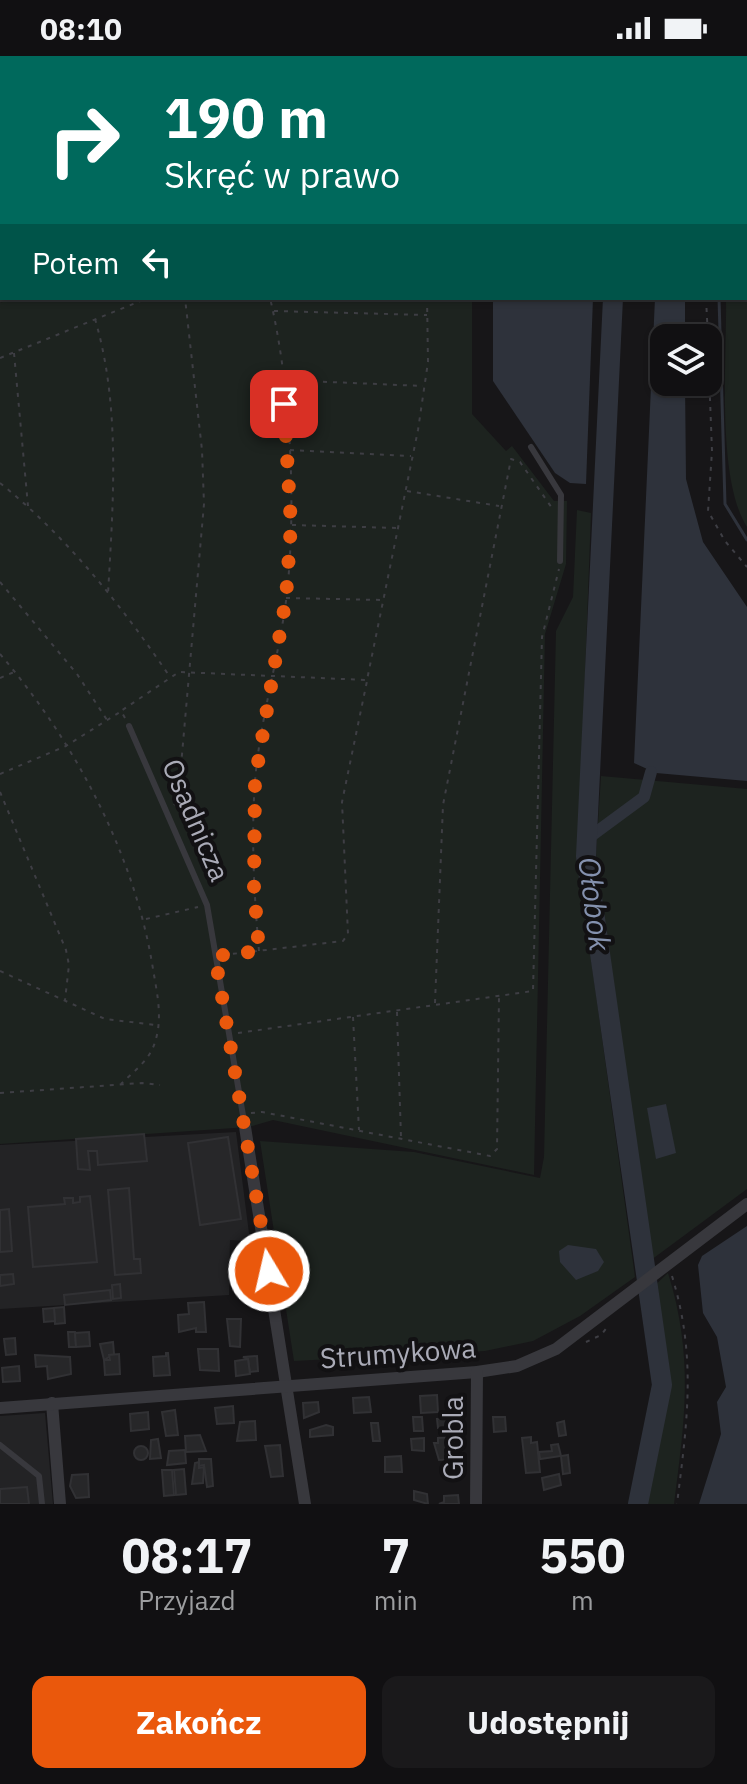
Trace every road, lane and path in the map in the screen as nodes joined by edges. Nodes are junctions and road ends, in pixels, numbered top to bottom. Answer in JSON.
{"nodes":[{"id":1,"x":143,"y":300,"type":"edge"},
{"id":2,"x":185,"y":300,"type":"edge"},
{"id":3,"x":270,"y":300,"type":"edge"},
{"id":4,"x":427,"y":300,"type":"edge"},
{"id":5,"x":706,"y":300,"type":"edge"},
{"id":6,"x":273,"y":311,"type":"junction"},
{"id":7,"x":428,"y":315,"type":"junction"},
{"id":8,"x":95,"y":319,"type":"junction"},
{"id":9,"x":707,"y":324,"type":"edge"},
{"id":10,"x":14,"y":352,"type":"junction"},
{"id":11,"x":0,"y":358,"type":"edge"},
{"id":12,"x":283,"y":380,"type":"junction"},
{"id":13,"x":424,"y":386,"type":"junction"},
{"id":14,"x":710,"y":396,"type":"edge"},
{"id":15,"x":531,"y":447,"type":"dead end"},
{"id":16,"x":288,"y":450,"type":"junction"},
{"id":17,"x":413,"y":456,"type":"junction"},
{"id":18,"x":0,"y":483,"type":"edge"},
{"id":19,"x":407,"y":491,"type":"junction"},
{"id":20,"x":500,"y":506,"type":"junction"},
{"id":21,"x":28,"y":508,"type":"junction"},
{"id":22,"x":561,"y":508,"type":"junction"},
{"id":23,"x":291,"y":525,"type":"junction"},
{"id":24,"x":399,"y":528,"type":"junction"},
{"id":25,"x":560,"y":561,"type":"joint"},
{"id":26,"x":747,"y":567,"type":"edge"},
{"id":27,"x":0,"y":582,"type":"edge"},
{"id":28,"x":108,"y":594,"type":"junction"},
{"id":29,"x":286,"y":598,"type":"junction"},
{"id":30,"x":384,"y":600,"type":"junction"},
{"id":31,"x":0,"y":654,"type":"edge"},
{"id":32,"x":15,"y":672,"type":"junction"},
{"id":33,"x":191,"y":672,"type":"junction"},
{"id":34,"x":275,"y":676,"type":"junction"},
{"id":35,"x":171,"y":677,"type":"junction"},
{"id":36,"x":0,"y":678,"type":"edge"},
{"id":37,"x":367,"y":680,"type":"junction"},
{"id":38,"x":121,"y":711,"type":"junction"},
{"id":39,"x":107,"y":720,"type":"junction"},
{"id":40,"x":129,"y":726,"type":"joint"},
{"id":41,"x":66,"y":746,"type":"junction"},
{"id":42,"x":0,"y":774,"type":"edge"},
{"id":43,"x":0,"y":792,"type":"edge"},
{"id":44,"x":168,"y":812,"type":"junction"},
{"id":45,"x":207,"y":905,"type":"junction"},
{"id":46,"x":145,"y":919,"type":"junction"},
{"id":47,"x":259,"y":951,"type":"junction"},
{"id":48,"x":215,"y":956,"type":"junction"},
{"id":49,"x":0,"y":971,"type":"edge"},
{"id":50,"x":499,"y":996,"type":"junction"},
{"id":51,"x":65,"y":1000,"type":"junction"},
{"id":52,"x":435,"y":1005,"type":"junction"},
{"id":53,"x":397,"y":1010,"type":"junction"},
{"id":54,"x":353,"y":1017,"type":"junction"},
{"id":55,"x":159,"y":1025,"type":"junction"},
{"id":56,"x":229,"y":1035,"type":"junction"},
{"id":57,"x":121,"y":1084,"type":"junction"},
{"id":58,"x":160,"y":1085,"type":"dead end"},
{"id":59,"x":0,"y":1093,"type":"edge"},
{"id":60,"x":244,"y":1120,"type":"junction"},
{"id":61,"x":359,"y":1131,"type":"junction"},
{"id":62,"x":401,"y":1139,"type":"junction"},
{"id":63,"x":747,"y":1204,"type":"edge"},
{"id":64,"x":663,"y":1268,"type":"junction"},
{"id":65,"x":477,"y":1372,"type":"junction"},
{"id":66,"x":288,"y":1386,"type":"junction"},
{"id":67,"x":52,"y":1403,"type":"junction"},
{"id":68,"x":0,"y":1408,"type":"edge"},
{"id":69,"x":0,"y":1445,"type":"edge"},
{"id":70,"x":42,"y":1504,"type":"edge"},
{"id":71,"x":60,"y":1504,"type":"edge"},
{"id":72,"x":305,"y":1504,"type":"edge"},
{"id":73,"x":476,"y":1504,"type":"edge"},
{"id":74,"x":677,"y":1504,"type":"edge"}],
"edges":[{"from":1,"to":8,"type":"path"},
{"from":2,"to":33,"type":"path"},
{"from":3,"to":6,"type":"path"},
{"from":4,"to":7,"type":"path"},
{"from":5,"to":9,"type":"path"},
{"from":6,"to":7,"type":"path"},
{"from":6,"to":12,"type":"path"},
{"from":7,"to":13,"type":"path"},
{"from":8,"to":10,"type":"path"},
{"from":8,"to":28,"type":"path"},
{"from":10,"to":11,"type":"path"},
{"from":10,"to":21,"type":"path"},
{"from":12,"to":13,"type":"path"},
{"from":12,"to":16,"type":"path"},
{"from":13,"to":17,"type":"path"},
{"from":14,"to":26,"type":"path"},
{"from":15,"to":22,"type":"lane"},
{"from":16,"to":17,"type":"path"},
{"from":16,"to":23,"type":"path"},
{"from":17,"to":19,"type":"path"},
{"from":18,"to":21,"type":"path"},
{"from":19,"to":20,"type":"path"},
{"from":19,"to":24,"type":"path"},
{"from":20,"to":22,"type":"path"},
{"from":20,"to":52,"type":"path"},
{"from":21,"to":28,"type":"path"},
{"from":22,"to":25,"type":"lane"},
{"from":23,"to":24,"type":"path"},
{"from":23,"to":29,"type":"path"},
{"from":24,"to":30,"type":"path"},
{"from":25,"to":50,"type":"path"},
{"from":27,"to":39,"type":"path"},
{"from":28,"to":35,"type":"path"},
{"from":29,"to":30,"type":"path"},
{"from":29,"to":34,"type":"path"},
{"from":30,"to":37,"type":"path"},
{"from":31,"to":32,"type":"path"},
{"from":32,"to":36,"type":"path"},
{"from":32,"to":41,"type":"path"},
{"from":33,"to":34,"type":"path"},
{"from":33,"to":35,"type":"path"},
{"from":33,"to":44,"type":"path"},
{"from":34,"to":37,"type":"path"},
{"from":34,"to":47,"type":"path"},
{"from":35,"to":38,"type":"path"},
{"from":37,"to":47,"type":"path"},
{"from":38,"to":39,"type":"path"},
{"from":38,"to":40,"type":"path"},
{"from":39,"to":41,"type":"path"},
{"from":40,"to":44,"type":"lane","name":"Osadnicza"},
{"from":41,"to":42,"type":"path"},
{"from":41,"to":46,"type":"path"},
{"from":43,"to":51,"type":"path"},
{"from":44,"to":45,"type":"lane","name":"Osadnicza"},
{"from":45,"to":46,"type":"path"},
{"from":45,"to":48,"type":"lane","name":"Osadnicza"},
{"from":46,"to":55,"type":"path"},
{"from":47,"to":48,"type":"path"},
{"from":48,"to":56,"type":"lane","name":"Osadnicza"},
{"from":49,"to":51,"type":"path"},
{"from":50,"to":52,"type":"path"},
{"from":50,"to":62,"type":"path"},
{"from":51,"to":55,"type":"path"},
{"from":52,"to":53,"type":"path"},
{"from":53,"to":54,"type":"path"},
{"from":53,"to":62,"type":"path"},
{"from":54,"to":56,"type":"path"},
{"from":54,"to":61,"type":"path"},
{"from":55,"to":57,"type":"path"},
{"from":56,"to":60,"type":"lane","name":"Osadnicza"},
{"from":57,"to":58,"type":"path"},
{"from":57,"to":59,"type":"path"},
{"from":60,"to":61,"type":"path"},
{"from":60,"to":66,"type":"street","name":"Osadnicza"},
{"from":61,"to":62,"type":"path"},
{"from":63,"to":64,"type":"street","name":"Strumykowa"},
{"from":64,"to":65,"type":"street","name":"Strumykowa"},
{"from":64,"to":74,"type":"path"},
{"from":65,"to":66,"type":"street","name":"Strumykowa"},
{"from":65,"to":73,"type":"street","name":"Grobla"},
{"from":66,"to":67,"type":"street","name":"Strumykowa"},
{"from":66,"to":72,"type":"street","name":"Osadnicza"},
{"from":67,"to":68,"type":"street","name":"Strumykowa"},
{"from":67,"to":71,"type":"street"},
{"from":69,"to":70,"type":"lane"}]}
